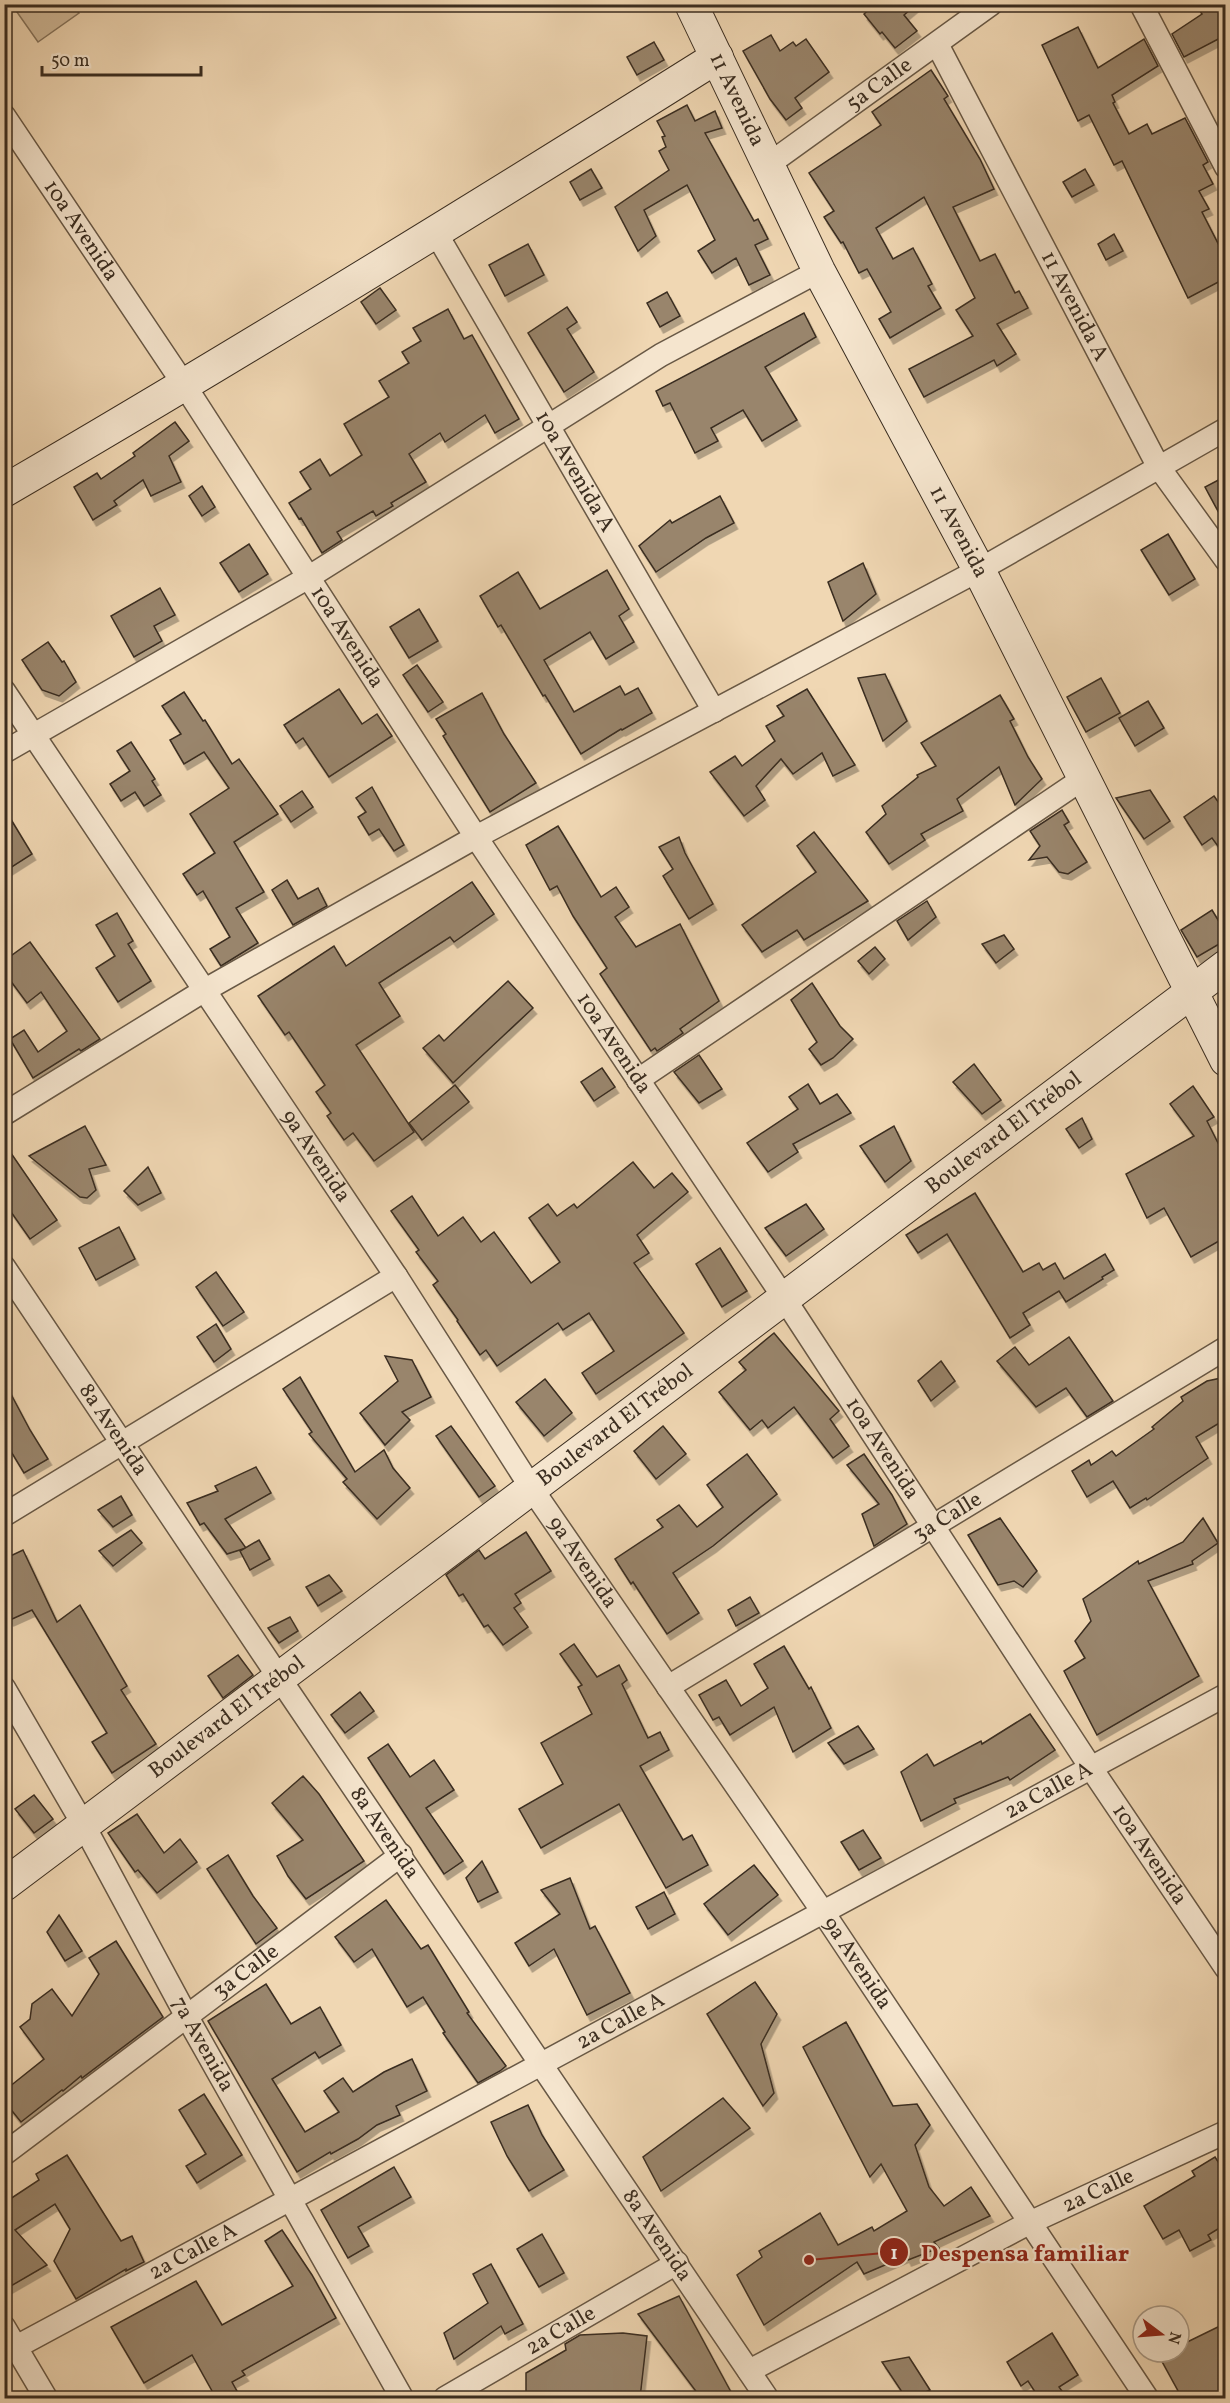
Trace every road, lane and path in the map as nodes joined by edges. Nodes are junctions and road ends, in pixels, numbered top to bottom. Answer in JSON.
{"nodes":[{"id":1,"x":691,"y":4,"type":"edge"},
{"id":2,"x":991,"y":4,"type":"edge"},
{"id":3,"x":1141,"y":4,"type":"edge"},
{"id":4,"x":937,"y":44,"type":"junction"},
{"id":5,"x":717,"y":57,"type":"junction"},
{"id":6,"x":4,"y":116,"type":"edge"},
{"id":7,"x":769,"y":164,"type":"junction"},
{"id":8,"x":1226,"y":167,"type":"edge"},
{"id":9,"x":436,"y":233,"type":"junction"},
{"id":10,"x":819,"y":271,"type":"junction"},
{"id":11,"x":185,"y":386,"type":"junction"},
{"id":12,"x":548,"y":428,"type":"junction"},
{"id":13,"x":1226,"y":429,"type":"edge"},
{"id":14,"x":1158,"y":466,"type":"junction"},
{"id":15,"x":4,"y":492,"type":"edge"},
{"id":16,"x":1226,"y":560,"type":"edge"},
{"id":17,"x":979,"y":570,"type":"junction"},
{"id":18,"x":309,"y":577,"type":"junction"},
{"id":19,"x":4,"y":691,"type":"edge"},
{"id":20,"x":714,"y":711,"type":"junction"},
{"id":21,"x":34,"y":736,"type":"junction"},
{"id":22,"x":4,"y":752,"type":"edge"},
{"id":23,"x":1084,"y":778,"type":"junction"},
{"id":24,"x":476,"y":837,"type":"junction"},
{"id":25,"x":1226,"y":966,"type":"edge"},
{"id":26,"x":205,"y":990,"type":"junction"},
{"id":27,"x":1191,"y":992,"type":"junction"},
{"id":28,"x":1226,"y":1059,"type":"edge"},
{"id":29,"x":638,"y":1080,"type":"junction"},
{"id":30,"x":4,"y":1114,"type":"edge"},
{"id":31,"x":4,"y":1267,"type":"edge"},
{"id":32,"x":396,"y":1276,"type":"junction"},
{"id":33,"x":784,"y":1298,"type":"junction"},
{"id":34,"x":1226,"y":1348,"type":"edge"},
{"id":35,"x":122,"y":1443,"type":"junction"},
{"id":36,"x":532,"y":1489,"type":"junction"},
{"id":37,"x":4,"y":1515,"type":"edge"},
{"id":38,"x":933,"y":1524,"type":"junction"},
{"id":39,"x":280,"y":1679,"type":"junction"},
{"id":40,"x":668,"y":1687,"type":"junction"},
{"id":41,"x":4,"y":1688,"type":"edge"},
{"id":42,"x":1226,"y":1695,"type":"edge"},
{"id":43,"x":1091,"y":1768,"type":"junction"},
{"id":44,"x":83,"y":1824,"type":"junction"},
{"id":45,"x":401,"y":1855,"type":"junction"},
{"id":46,"x":4,"y":1885,"type":"edge"},
{"id":47,"x":823,"y":1912,"type":"junction"},
{"id":48,"x":1226,"y":1968,"type":"edge"},
{"id":49,"x":187,"y":2017,"type":"junction"},
{"id":50,"x":542,"y":2063,"type":"junction"},
{"id":51,"x":1226,"y":2132,"type":"edge"},
{"id":52,"x":4,"y":2154,"type":"edge"},
{"id":53,"x":290,"y":2199,"type":"junction"},
{"id":54,"x":1029,"y":2223,"type":"junction"},
{"id":55,"x":677,"y":2263,"type":"junction"},
{"id":56,"x":4,"y":2326,"type":"edge"},
{"id":57,"x":16,"y":2347,"type":"junction"},
{"id":58,"x":749,"y":2371,"type":"junction"},
{"id":59,"x":46,"y":2398,"type":"edge"},
{"id":60,"x":402,"y":2398,"type":"edge"},
{"id":61,"x":445,"y":2398,"type":"edge"},
{"id":62,"x":767,"y":2398,"type":"edge"},
{"id":63,"x":1147,"y":2398,"type":"edge"}],
"edges":[{"from":1,"to":5,"type":"street","name":"11 Avenida"},
{"from":2,"to":4,"type":"street","name":"5a Calle"},
{"from":3,"to":8,"type":"street"},
{"from":4,"to":7,"type":"street","name":"5a Calle"},
{"from":4,"to":14,"type":"street","name":"11 Avenida A"},
{"from":5,"to":7,"type":"street","name":"11 Avenida"},
{"from":5,"to":9,"type":"street"},
{"from":6,"to":11,"type":"street","name":"10a Avenida"},
{"from":7,"to":10,"type":"street","name":"11 Avenida"},
{"from":9,"to":11,"type":"street"},
{"from":9,"to":12,"type":"street","name":"10a Avenida A"},
{"from":10,"to":12,"type":"street"},
{"from":10,"to":17,"type":"street","name":"11 Avenida"},
{"from":11,"to":15,"type":"street"},
{"from":11,"to":18,"type":"street","name":"10a Avenida"},
{"from":12,"to":18,"type":"street"},
{"from":12,"to":20,"type":"street","name":"10a Avenida A"},
{"from":13,"to":14,"type":"street"},
{"from":14,"to":16,"type":"street","name":"11 Avenida A"},
{"from":14,"to":17,"type":"street"},
{"from":17,"to":20,"type":"street"},
{"from":17,"to":23,"type":"street","name":"11 Avenida"},
{"from":18,"to":21,"type":"street"},
{"from":18,"to":24,"type":"street","name":"10a Avenida"},
{"from":19,"to":21,"type":"street","name":"9a Avenida"},
{"from":20,"to":24,"type":"street"},
{"from":21,"to":22,"type":"street"},
{"from":21,"to":26,"type":"street","name":"9a Avenida"},
{"from":23,"to":27,"type":"street","name":"11 Avenida"},
{"from":23,"to":29,"type":"street"},
{"from":24,"to":26,"type":"street"},
{"from":24,"to":29,"type":"street","name":"10a Avenida"},
{"from":25,"to":27,"type":"street","name":"Boulevard El Trébol"},
{"from":26,"to":30,"type":"street"},
{"from":26,"to":32,"type":"street","name":"9a Avenida"},
{"from":27,"to":28,"type":"street","name":"11 Avenida"},
{"from":27,"to":33,"type":"street","name":"Boulevard El Trébol"},
{"from":29,"to":33,"type":"street","name":"10a Avenida"},
{"from":31,"to":35,"type":"street","name":"8a Avenida"},
{"from":32,"to":35,"type":"street"},
{"from":32,"to":36,"type":"street","name":"9a Avenida"},
{"from":33,"to":36,"type":"street","name":"Boulevard El Trébol"},
{"from":33,"to":38,"type":"street","name":"10a Avenida"},
{"from":34,"to":38,"type":"street","name":"3a Calle"},
{"from":35,"to":37,"type":"street"},
{"from":35,"to":39,"type":"street","name":"8a Avenida"},
{"from":36,"to":39,"type":"street","name":"Boulevard El Trébol"},
{"from":36,"to":40,"type":"street","name":"9a Avenida"},
{"from":38,"to":40,"type":"street","name":"3a Calle"},
{"from":38,"to":43,"type":"street","name":"10a Avenida"},
{"from":39,"to":44,"type":"street","name":"Boulevard El Trébol"},
{"from":39,"to":45,"type":"street","name":"8a Avenida"},
{"from":40,"to":47,"type":"street","name":"9a Avenida"},
{"from":41,"to":44,"type":"street","name":"7a Avenida"},
{"from":42,"to":43,"type":"street","name":"2a Calle A"},
{"from":43,"to":47,"type":"street","name":"2a Calle A"},
{"from":43,"to":48,"type":"street","name":"10a Avenida"},
{"from":44,"to":46,"type":"street","name":"Boulevard El Trébol"},
{"from":44,"to":49,"type":"street","name":"7a Avenida"},
{"from":45,"to":49,"type":"street","name":"3a Calle"},
{"from":45,"to":50,"type":"street","name":"8a Avenida"},
{"from":47,"to":50,"type":"street","name":"2a Calle A"},
{"from":47,"to":54,"type":"street","name":"9a Avenida"},
{"from":49,"to":52,"type":"street","name":"3a Calle"},
{"from":49,"to":53,"type":"street","name":"7a Avenida"},
{"from":50,"to":53,"type":"street","name":"2a Calle A"},
{"from":50,"to":55,"type":"street","name":"8a Avenida"},
{"from":51,"to":54,"type":"street","name":"2a Calle"},
{"from":53,"to":57,"type":"street","name":"2a Calle A"},
{"from":53,"to":60,"type":"street","name":"7a Avenida"},
{"from":54,"to":58,"type":"street","name":"2a Calle"},
{"from":54,"to":63,"type":"street","name":"9a Avenida"},
{"from":55,"to":58,"type":"street","name":"8a Avenida"},
{"from":55,"to":61,"type":"street","name":"2a Calle"},
{"from":56,"to":57,"type":"street"},
{"from":57,"to":59,"type":"street"},
{"from":58,"to":62,"type":"street","name":"8a Avenida"}]}
